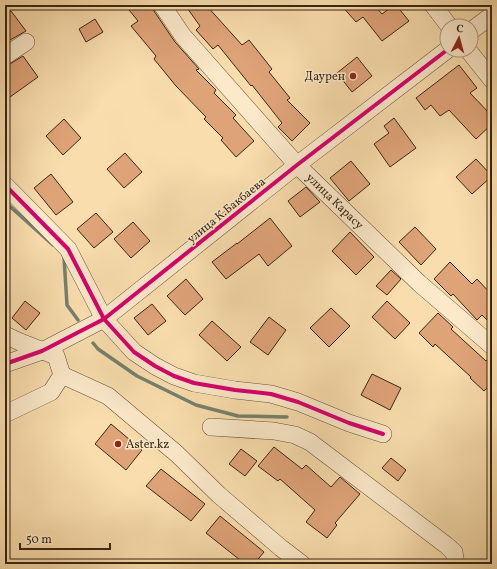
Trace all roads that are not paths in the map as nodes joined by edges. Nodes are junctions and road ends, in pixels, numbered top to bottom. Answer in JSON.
{"nodes":[{"id":1,"x":162,"y":5,"type":"edge"},
{"id":2,"x":433,"y":5,"type":"edge"},
{"id":3,"x":492,"y":15,"type":"edge"},
{"id":4,"x":443,"y":18,"type":"edge"},
{"id":5,"x":479,"y":25,"type":"edge"},
{"id":6,"x":26,"y":42,"type":"dead end"},
{"id":7,"x":5,"y":56,"type":"edge"},
{"id":8,"x":439,"y":56,"type":"edge"},
{"id":9,"x":474,"y":58,"type":"edge"},
{"id":10,"x":492,"y":80,"type":"edge"},
{"id":11,"x":297,"y":165,"type":"junction"},
{"id":12,"x":5,"y":185,"type":"edge"},
{"id":13,"x":104,"y":319,"type":"junction"},
{"id":14,"x":5,"y":335,"type":"edge"},
{"id":15,"x":492,"y":346,"type":"edge"},
{"id":16,"x":42,"y":351,"type":"junction"},
{"id":17,"x":5,"y":364,"type":"edge"},
{"id":18,"x":62,"y":375,"type":"junction"},
{"id":19,"x":5,"y":414,"type":"edge"},
{"id":20,"x":211,"y":427,"type":"dead end"},
{"id":21,"x":383,"y":434,"type":"dead end"},
{"id":22,"x":302,"y":564,"type":"edge"},
{"id":23,"x":456,"y":564,"type":"edge"}],
"edges":[{"from":1,"to":11,"type":"street","name":"улица Карасу"},
{"from":2,"to":4,"type":"street"},
{"from":3,"to":5,"type":"street"},
{"from":6,"to":7,"type":"street"},
{"from":8,"to":11,"type":"street","name":"улица К.Бакбаева"},
{"from":9,"to":10,"type":"street"},
{"from":11,"to":13,"type":"street","name":"улица К.Бакбаева"},
{"from":11,"to":15,"type":"street","name":"улица Карасу"},
{"from":12,"to":13,"type":"street"},
{"from":13,"to":16,"type":"street","name":"улица К.Бакбаева"},
{"from":13,"to":21,"type":"street"},
{"from":14,"to":16,"type":"street"},
{"from":16,"to":17,"type":"street","name":"улица К.Бакбаева"},
{"from":16,"to":18,"type":"street"},
{"from":18,"to":19,"type":"street"},
{"from":18,"to":22,"type":"street"},
{"from":20,"to":23,"type":"street"}]}
